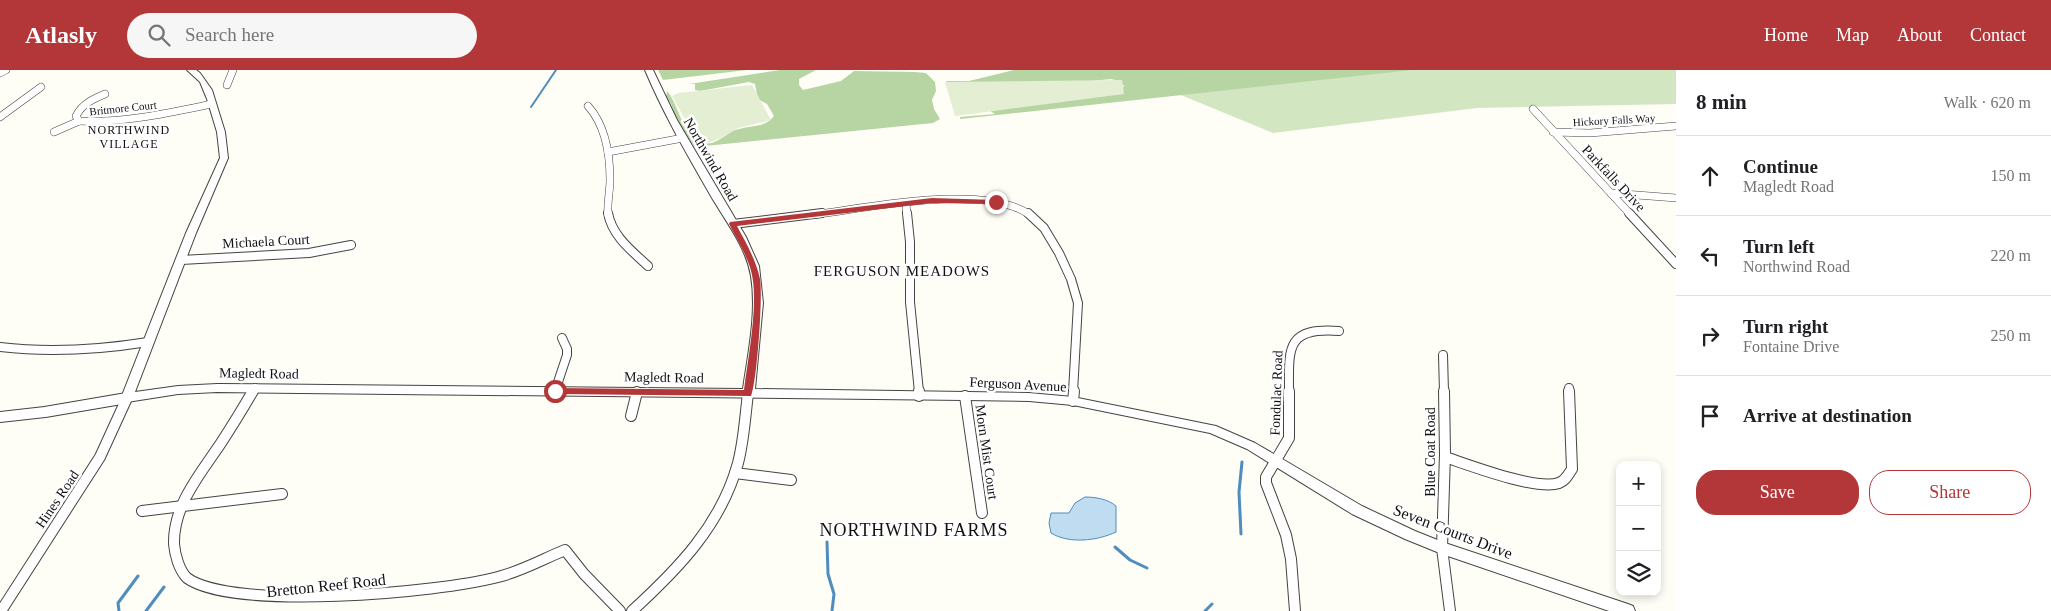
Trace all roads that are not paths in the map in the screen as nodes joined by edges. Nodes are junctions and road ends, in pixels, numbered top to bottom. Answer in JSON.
{"nodes":[{"id":1,"x":6,"y":70,"type":"edge"},
{"id":2,"x":191,"y":70,"type":"edge"},
{"id":3,"x":233,"y":70,"type":"edge"},
{"id":4,"x":648,"y":70,"type":"edge"},
{"id":5,"x":0,"y":73,"type":"edge"},
{"id":6,"x":227,"y":85,"type":"dead end"},
{"id":7,"x":41,"y":87,"type":"dead end"},
{"id":8,"x":105,"y":94,"type":"dead end"},
{"id":9,"x":212,"y":104,"type":"junction"},
{"id":10,"x":588,"y":106,"type":"dead end"},
{"id":11,"x":1533,"y":109,"type":"dead end"},
{"id":12,"x":0,"y":117,"type":"edge"},
{"id":13,"x":79,"y":121,"type":"junction"},
{"id":14,"x":1676,"y":126,"type":"edge"},
{"id":15,"x":54,"y":132,"type":"dead end"},
{"id":16,"x":1553,"y":132,"type":"junction"},
{"id":17,"x":683,"y":138,"type":"junction"},
{"id":18,"x":608,"y":152,"type":"junction"},
{"id":19,"x":1611,"y":193,"type":"junction"},
{"id":20,"x":1676,"y":198,"type":"edge"},
{"id":21,"x":906,"y":204,"type":"junction"},
{"id":22,"x":733,"y":224,"type":"junction"},
{"id":23,"x":351,"y":245,"type":"dead end"},
{"id":24,"x":181,"y":260,"type":"junction"},
{"id":25,"x":1674,"y":260,"type":"edge"},
{"id":26,"x":648,"y":266,"type":"dead end"},
{"id":27,"x":1338,"y":331,"type":"dead end"},
{"id":28,"x":562,"y":338,"type":"dead end"},
{"id":29,"x":148,"y":342,"type":"junction"},
{"id":30,"x":0,"y":347,"type":"edge"},
{"id":31,"x":1443,"y":355,"type":"dead end"},
{"id":32,"x":255,"y":388,"type":"junction"},
{"id":33,"x":1569,"y":388,"type":"dead end"},
{"id":34,"x":555,"y":391,"type":"junction"},
{"id":35,"x":638,"y":392,"type":"junction"},
{"id":36,"x":748,"y":394,"type":"junction"},
{"id":37,"x":919,"y":396,"type":"junction"},
{"id":38,"x":965,"y":396,"type":"junction"},
{"id":39,"x":127,"y":398,"type":"junction"},
{"id":40,"x":1073,"y":401,"type":"junction"},
{"id":41,"x":631,"y":416,"type":"dead end"},
{"id":42,"x":0,"y":417,"type":"edge"},
{"id":43,"x":1445,"y":457,"type":"junction"},
{"id":44,"x":1276,"y":461,"type":"junction"},
{"id":45,"x":735,"y":473,"type":"junction"},
{"id":46,"x":791,"y":480,"type":"dead end"},
{"id":47,"x":282,"y":494,"type":"dead end"},
{"id":48,"x":183,"y":506,"type":"junction"},
{"id":49,"x":142,"y":512,"type":"dead end"},
{"id":50,"x":982,"y":513,"type":"dead end"},
{"id":51,"x":1442,"y":548,"type":"junction"},
{"id":52,"x":565,"y":550,"type":"joint"},
{"id":53,"x":218,"y":601,"type":"dead end"},
{"id":54,"x":2,"y":607,"type":"edge"},
{"id":55,"x":291,"y":608,"type":"dead end"},
{"id":56,"x":620,"y":611,"type":"edge"},
{"id":57,"x":632,"y":611,"type":"edge"},
{"id":58,"x":1294,"y":611,"type":"edge"},
{"id":59,"x":1450,"y":611,"type":"edge"},
{"id":60,"x":1628,"y":611,"type":"edge"}],
"edges":[{"from":1,"to":5,"type":"street"},
{"from":2,"to":9,"type":"street"},
{"from":3,"to":6,"type":"street"},
{"from":4,"to":17,"type":"street","name":"Northwind Road"},
{"from":7,"to":12,"type":"street"},
{"from":8,"to":13,"type":"street","name":"Britmore Court"},
{"from":9,"to":13,"type":"street","name":"Britmore Court"},
{"from":9,"to":24,"type":"street"},
{"from":10,"to":18,"type":"street"},
{"from":11,"to":16,"type":"street","name":"Parkfalls Drive"},
{"from":13,"to":15,"type":"street"},
{"from":14,"to":16,"type":"street","name":"Hickory Falls Way"},
{"from":16,"to":19,"type":"street","name":"Parkfalls Drive"},
{"from":17,"to":18,"type":"street"},
{"from":17,"to":22,"type":"street","name":"Northwind Road"},
{"from":18,"to":26,"type":"street"},
{"from":19,"to":20,"type":"street"},
{"from":19,"to":25,"type":"street","name":"Parkfalls Drive"},
{"from":21,"to":22,"type":"street"},
{"from":21,"to":37,"type":"street"},
{"from":21,"to":40,"type":"street"},
{"from":22,"to":36,"type":"street","name":"Northwind Road"},
{"from":23,"to":24,"type":"street","name":"Michaela Court"},
{"from":24,"to":29,"type":"street"},
{"from":27,"to":44,"type":"street","name":"Fondulac Road"},
{"from":28,"to":34,"type":"street"},
{"from":29,"to":30,"type":"street"},
{"from":29,"to":39,"type":"street"},
{"from":31,"to":43,"type":"street","name":"Blue Coat Road"},
{"from":32,"to":34,"type":"street","name":"Magledt Road"},
{"from":32,"to":39,"type":"street","name":"Magledt Road"},
{"from":32,"to":48,"type":"street"},
{"from":33,"to":43,"type":"street"},
{"from":34,"to":35,"type":"street","name":"Magledt Road"},
{"from":35,"to":36,"type":"street","name":"Magledt Road"},
{"from":35,"to":41,"type":"street"},
{"from":36,"to":37,"type":"street","name":"Ferguson Avenue"},
{"from":36,"to":45,"type":"street","name":"Northwind Road"},
{"from":37,"to":38,"type":"street","name":"Ferguson Avenue"},
{"from":38,"to":40,"type":"street","name":"Ferguson Avenue"},
{"from":38,"to":50,"type":"street","name":"Morn Mist Court"},
{"from":39,"to":42,"type":"street"},
{"from":39,"to":54,"type":"street","name":"Hines Road"},
{"from":40,"to":44,"type":"street","name":"Ferguson Avenue"},
{"from":43,"to":51,"type":"street","name":"Blue Coat Road"},
{"from":44,"to":51,"type":"street","name":"Seven Courts Drive"},
{"from":44,"to":58,"type":"street"},
{"from":45,"to":46,"type":"street"},
{"from":45,"to":57,"type":"street","name":"Northwind Road"},
{"from":47,"to":48,"type":"street"},
{"from":48,"to":49,"type":"street"},
{"from":48,"to":53,"type":"street"},
{"from":51,"to":59,"type":"street"},
{"from":51,"to":60,"type":"street","name":"Seven Courts Drive"},
{"from":52,"to":55,"type":"street","name":"Bretton Reef Road"},
{"from":52,"to":56,"type":"street"}]}
